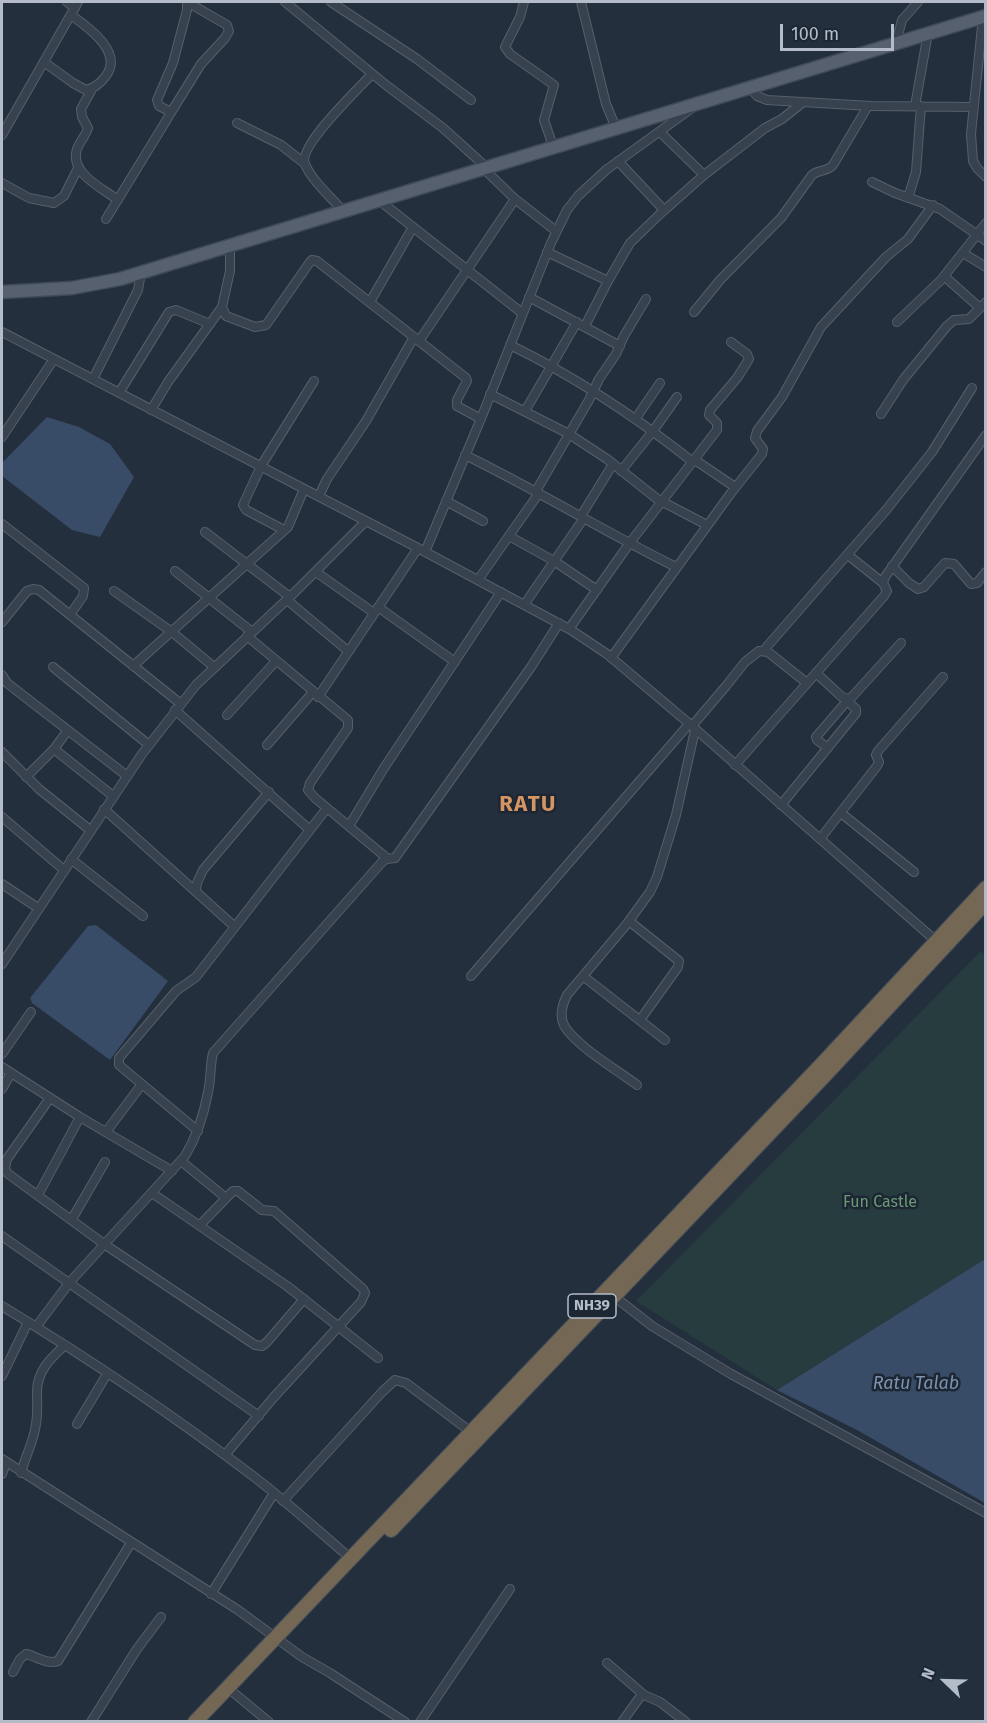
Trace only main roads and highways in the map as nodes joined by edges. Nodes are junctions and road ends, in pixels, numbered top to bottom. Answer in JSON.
{"nodes":[{"id":1,"x":984,"y":16,"type":"edge"},
{"id":2,"x":2,"y":292,"type":"edge"},
{"id":3,"x":986,"y":888,"type":"edge"},
{"id":4,"x":986,"y":902,"type":"edge"},
{"id":5,"x":279,"y":1640,"type":"junction"},
{"id":6,"x":195,"y":1722,"type":"edge"},
{"id":7,"x":206,"y":1722,"type":"edge"}],
"edges":[{"from":1,"to":2,"type":"main road"},
{"from":3,"to":5,"type":"highway","number":"NH39"},
{"from":4,"to":5,"type":"highway","number":"NH39"},
{"from":5,"to":6,"type":"highway","number":"NH39"},
{"from":5,"to":7,"type":"highway","number":"NH39"}]}
